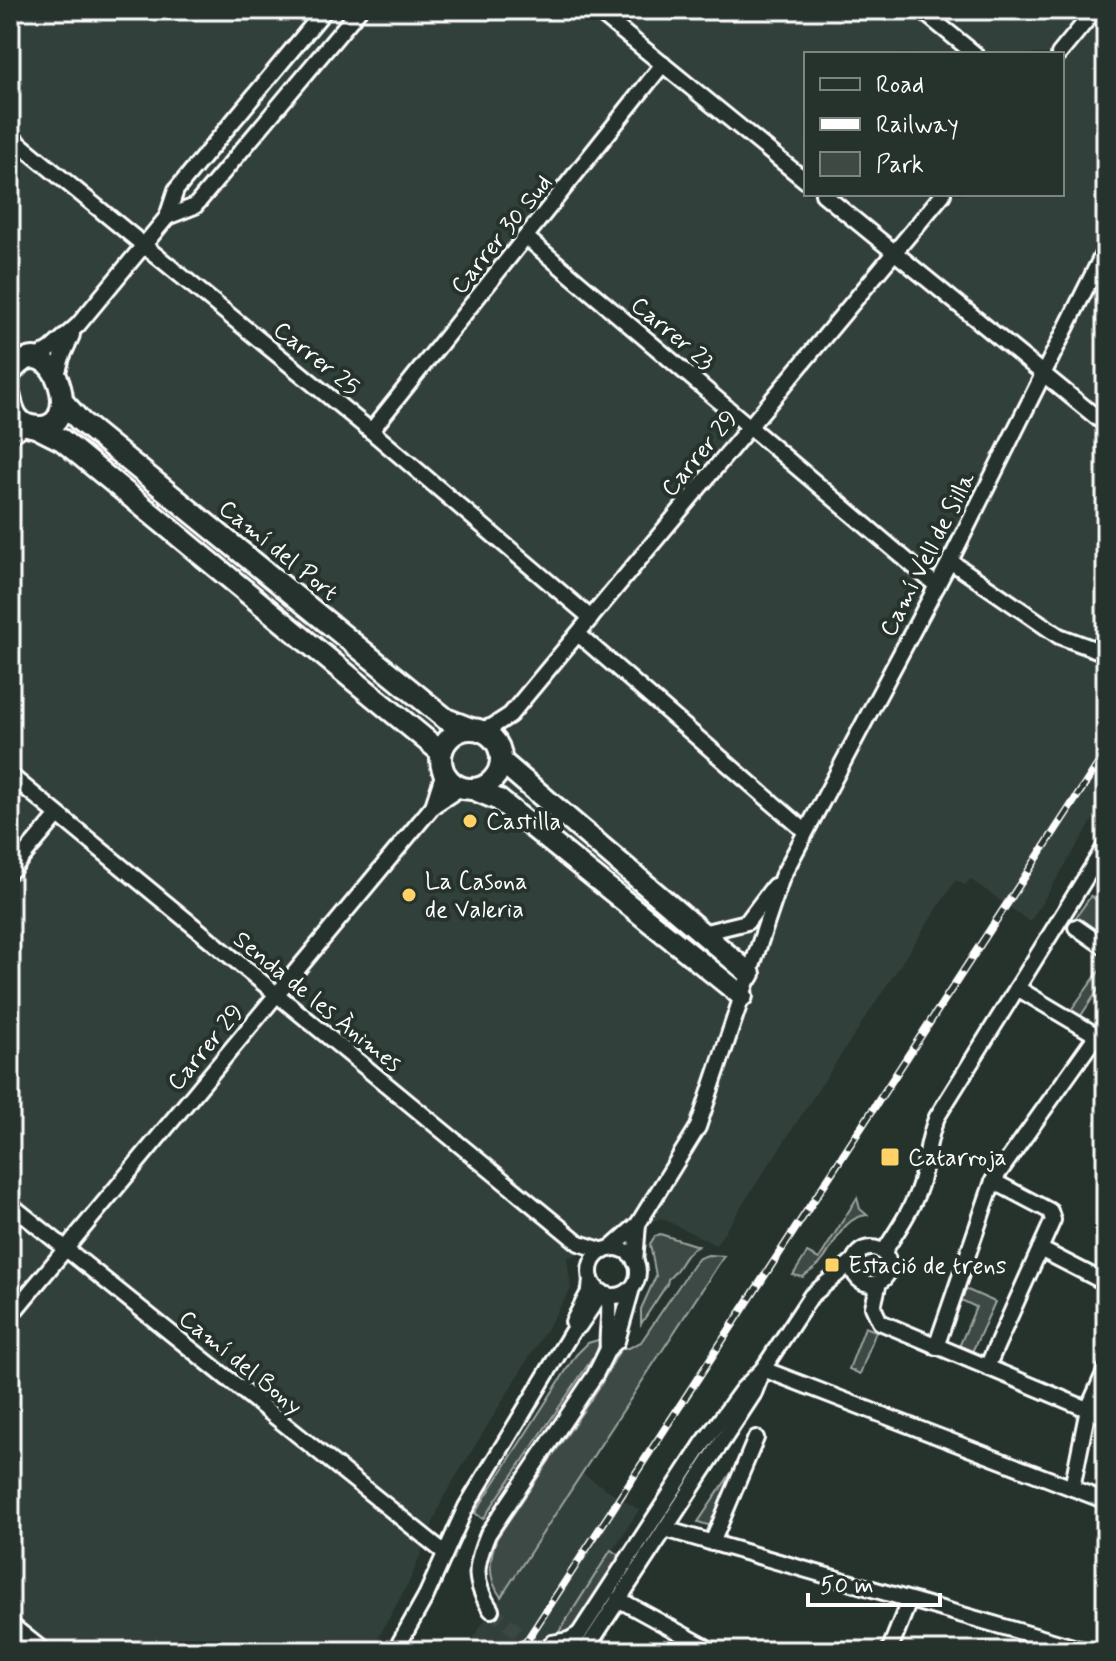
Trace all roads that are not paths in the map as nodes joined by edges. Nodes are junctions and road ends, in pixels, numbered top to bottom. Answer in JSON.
{"nodes":[{"id":1,"x":325,"y":10,"type":"edge"},
{"id":2,"x":359,"y":10,"type":"edge"},
{"id":3,"x":596,"y":10,"type":"edge"},
{"id":4,"x":921,"y":10,"type":"edge"},
{"id":5,"x":1095,"y":10,"type":"edge"},
{"id":6,"x":973,"y":52,"type":"edge"},
{"id":7,"x":1061,"y":52,"type":"edge"},
{"id":8,"x":663,"y":64,"type":"junction"},
{"id":9,"x":10,"y":136,"type":"edge"},
{"id":10,"x":804,"y":179,"type":"edge"},
{"id":11,"x":825,"y":196,"type":"edge"},
{"id":12,"x":941,"y":196,"type":"edge"},
{"id":13,"x":167,"y":217,"type":"junction"},
{"id":14,"x":527,"y":238,"type":"junction"},
{"id":15,"x":144,"y":245,"type":"junction"},
{"id":16,"x":1106,"y":248,"type":"edge"},
{"id":17,"x":894,"y":252,"type":"junction"},
{"id":18,"x":78,"y":325,"type":"junction"},
{"id":19,"x":18,"y":364,"type":"edge"},
{"id":20,"x":1044,"y":374,"type":"junction"},
{"id":21,"x":57,"y":375,"type":"junction"},
{"id":22,"x":63,"y":402,"type":"junction"},
{"id":23,"x":18,"y":419,"type":"edge"},
{"id":24,"x":1106,"y":425,"type":"edge"},
{"id":25,"x":750,"y":427,"type":"junction"},
{"id":26,"x":371,"y":431,"type":"junction"},
{"id":27,"x":950,"y":561,"type":"junction"},
{"id":28,"x":937,"y":586,"type":"junction"},
{"id":29,"x":591,"y":618,"type":"junction"},
{"id":30,"x":578,"y":634,"type":"junction"},
{"id":31,"x":1106,"y":637,"type":"edge"},
{"id":32,"x":475,"y":729,"type":"junction"},
{"id":33,"x":501,"y":761,"type":"junction"},
{"id":34,"x":443,"y":762,"type":"junction"},
{"id":35,"x":10,"y":775,"type":"edge"},
{"id":36,"x":467,"y":788,"type":"junction"},
{"id":37,"x":433,"y":806,"type":"junction"},
{"id":38,"x":58,"y":815,"type":"junction"},
{"id":39,"x":805,"y":831,"type":"junction"},
{"id":40,"x":1105,"y":850,"type":"edge"},
{"id":41,"x":10,"y":872,"type":"edge"},
{"id":42,"x":782,"y":877,"type":"junction"},
{"id":43,"x":1076,"y":927,"type":"dead end"},
{"id":44,"x":702,"y":933,"type":"junction"},
{"id":45,"x":1106,"y":948,"type":"edge"},
{"id":46,"x":750,"y":974,"type":"junction"},
{"id":47,"x":1017,"y":988,"type":"junction"},
{"id":48,"x":277,"y":995,"type":"junction"},
{"id":49,"x":742,"y":996,"type":"junction"},
{"id":50,"x":1101,"y":1038,"type":"edge"},
{"id":51,"x":993,"y":1181,"type":"junction"},
{"id":52,"x":10,"y":1204,"type":"edge"},
{"id":53,"x":638,"y":1224,"type":"junction"},
{"id":54,"x":66,"y":1249,"type":"junction"},
{"id":55,"x":1040,"y":1249,"type":"junction"},
{"id":56,"x":607,"y":1250,"type":"junction"},
{"id":57,"x":883,"y":1253,"type":"junction"},
{"id":58,"x":853,"y":1261,"type":"junction"},
{"id":59,"x":635,"y":1262,"type":"junction"},
{"id":60,"x":1103,"y":1277,"type":"edge"},
{"id":61,"x":591,"y":1279,"type":"junction"},
{"id":62,"x":859,"y":1280,"type":"junction"},
{"id":63,"x":879,"y":1282,"type":"junction"},
{"id":64,"x":632,"y":1288,"type":"junction"},
{"id":65,"x":605,"y":1293,"type":"junction"},
{"id":66,"x":811,"y":1296,"type":"junction"},
{"id":67,"x":10,"y":1316,"type":"edge"},
{"id":68,"x":573,"y":1330,"type":"junction"},
{"id":69,"x":936,"y":1347,"type":"junction"},
{"id":70,"x":608,"y":1349,"type":"junction"},
{"id":71,"x":987,"y":1367,"type":"junction"},
{"id":72,"x":763,"y":1369,"type":"junction"},
{"id":73,"x":1106,"y":1369,"type":"edge"},
{"id":74,"x":1088,"y":1409,"type":"junction"},
{"id":75,"x":1106,"y":1417,"type":"edge"},
{"id":76,"x":756,"y":1438,"type":"dead end"},
{"id":77,"x":1072,"y":1488,"type":"junction"},
{"id":78,"x":1106,"y":1501,"type":"edge"},
{"id":79,"x":665,"y":1529,"type":"junction"},
{"id":80,"x":712,"y":1543,"type":"junction"},
{"id":81,"x":445,"y":1553,"type":"junction"},
{"id":82,"x":618,"y":1599,"type":"junction"},
{"id":83,"x":909,"y":1601,"type":"junction"},
{"id":84,"x":491,"y":1610,"type":"tunnel mouth"},
{"id":85,"x":10,"y":1624,"type":"edge"},
{"id":86,"x":580,"y":1633,"type":"junction"},
{"id":87,"x":552,"y":1643,"type":"dead end"},
{"id":88,"x":44,"y":1651,"type":"edge"},
{"id":89,"x":395,"y":1651,"type":"edge"},
{"id":90,"x":568,"y":1651,"type":"edge"},
{"id":91,"x":585,"y":1651,"type":"edge"},
{"id":92,"x":713,"y":1651,"type":"edge"},
{"id":93,"x":889,"y":1651,"type":"edge"},
{"id":94,"x":1087,"y":1651,"type":"edge"}],
"edges":[{"from":1,"to":13,"type":"street"},
{"from":2,"to":13,"type":"street"},
{"from":3,"to":8,"type":"street"},
{"from":4,"to":6,"type":"street"},
{"from":5,"to":7,"type":"street"},
{"from":8,"to":10,"type":"street"},
{"from":8,"to":14,"type":"street","name":"Carrer 30 Sud"},
{"from":9,"to":15,"type":"street","name":"Carrer 25"},
{"from":11,"to":17,"type":"street"},
{"from":12,"to":17,"type":"street","name":"Carrer 29"},
{"from":13,"to":15,"type":"street"},
{"from":14,"to":25,"type":"street","name":"Carrer 23"},
{"from":14,"to":26,"type":"street","name":"Carrer 30 Sud"},
{"from":15,"to":18,"type":"street"},
{"from":15,"to":26,"type":"street","name":"Carrer 25"},
{"from":16,"to":20,"type":"street","name":"Camí Vell de Silla"},
{"from":17,"to":20,"type":"street"},
{"from":17,"to":25,"type":"street","name":"Carrer 29"},
{"from":18,"to":19,"type":"street"},
{"from":18,"to":21,"type":"street"},
{"from":19,"to":21,"type":"street"},
{"from":20,"to":24,"type":"street"},
{"from":20,"to":27,"type":"street","name":"Camí Vell de Silla"},
{"from":21,"to":22,"type":"street"},
{"from":22,"to":23,"type":"street"},
{"from":22,"to":32,"type":"street","name":"Camí del Port"},
{"from":23,"to":34,"type":"street"},
{"from":25,"to":28,"type":"street","name":"Carrer 23"},
{"from":25,"to":29,"type":"street","name":"Carrer 29"},
{"from":26,"to":29,"type":"street","name":"Carrer 25"},
{"from":27,"to":28,"type":"street","name":"Camí Vell de Silla"},
{"from":27,"to":31,"type":"street"},
{"from":28,"to":39,"type":"street","name":"Camí Vell de Silla"},
{"from":29,"to":30,"type":"street","name":"Carrer 29"},
{"from":30,"to":32,"type":"street","name":"Carrer 29"},
{"from":30,"to":39,"type":"street"},
{"from":32,"to":33,"type":"street"},
{"from":32,"to":34,"type":"street"},
{"from":33,"to":36,"type":"street"},
{"from":33,"to":44,"type":"street"},
{"from":34,"to":36,"type":"street"},
{"from":34,"to":37,"type":"street","name":"Carrer 29"},
{"from":35,"to":38,"type":"street","name":"Senda de les Ànimes"},
{"from":36,"to":37,"type":"street","name":"Carrer 29"},
{"from":36,"to":49,"type":"street"},
{"from":37,"to":48,"type":"street","name":"Carrer 29"},
{"from":38,"to":41,"type":"street"},
{"from":38,"to":48,"type":"street","name":"Senda de les Ànimes"},
{"from":39,"to":42,"type":"street","name":"Camí Vell de Silla"},
{"from":40,"to":47,"type":"street"},
{"from":42,"to":44,"type":"street","name":"Camí Vell de Silla"},
{"from":42,"to":46,"type":"street","name":"Camí Vell de Silla"},
{"from":43,"to":45,"type":"street"},
{"from":44,"to":46,"type":"street"},
{"from":46,"to":49,"type":"street","name":"Camí Vell de Silla"},
{"from":47,"to":50,"type":"street"},
{"from":47,"to":57,"type":"street"},
{"from":48,"to":54,"type":"street","name":"Carrer 29"},
{"from":48,"to":56,"type":"street","name":"Senda de les Ànimes"},
{"from":49,"to":53,"type":"street","name":"Camí Vell de Silla"},
{"from":50,"to":51,"type":"street"},
{"from":51,"to":55,"type":"street"},
{"from":51,"to":69,"type":"street"},
{"from":52,"to":54,"type":"street","name":"Camí del Bony"},
{"from":53,"to":56,"type":"street","name":"Camí Vell de Silla"},
{"from":53,"to":59,"type":"street","name":"Camí Vell de Silla"},
{"from":54,"to":67,"type":"street","name":"Carrer 29"},
{"from":54,"to":81,"type":"street","name":"Camí del Bony"},
{"from":55,"to":60,"type":"street"},
{"from":55,"to":71,"type":"street"},
{"from":56,"to":59,"type":"street"},
{"from":56,"to":61,"type":"street"},
{"from":57,"to":58,"type":"street"},
{"from":57,"to":63,"type":"street"},
{"from":58,"to":62,"type":"street"},
{"from":58,"to":66,"type":"street"},
{"from":59,"to":64,"type":"street"},
{"from":61,"to":65,"type":"street"},
{"from":61,"to":68,"type":"street"},
{"from":62,"to":63,"type":"street"},
{"from":62,"to":66,"type":"street"},
{"from":63,"to":69,"type":"street"},
{"from":64,"to":65,"type":"street"},
{"from":64,"to":70,"type":"street"},
{"from":65,"to":68,"type":"street"},
{"from":65,"to":70,"type":"street"},
{"from":66,"to":72,"type":"street"},
{"from":68,"to":81,"type":"street"},
{"from":69,"to":71,"type":"street"},
{"from":70,"to":84,"type":"street"},
{"from":71,"to":74,"type":"street"},
{"from":72,"to":77,"type":"street"},
{"from":72,"to":79,"type":"street"},
{"from":72,"to":86,"type":"street"},
{"from":73,"to":74,"type":"street"},
{"from":74,"to":75,"type":"street"},
{"from":74,"to":77,"type":"street"},
{"from":76,"to":80,"type":"street"},
{"from":77,"to":78,"type":"street"},
{"from":79,"to":80,"type":"street"},
{"from":79,"to":82,"type":"street"},
{"from":80,"to":83,"type":"street"},
{"from":81,"to":89,"type":"street"},
{"from":82,"to":91,"type":"street"},
{"from":82,"to":92,"type":"street"},
{"from":83,"to":93,"type":"street"},
{"from":83,"to":94,"type":"street"},
{"from":85,"to":88,"type":"street"},
{"from":86,"to":87,"type":"street"},
{"from":86,"to":90,"type":"street"}]}
